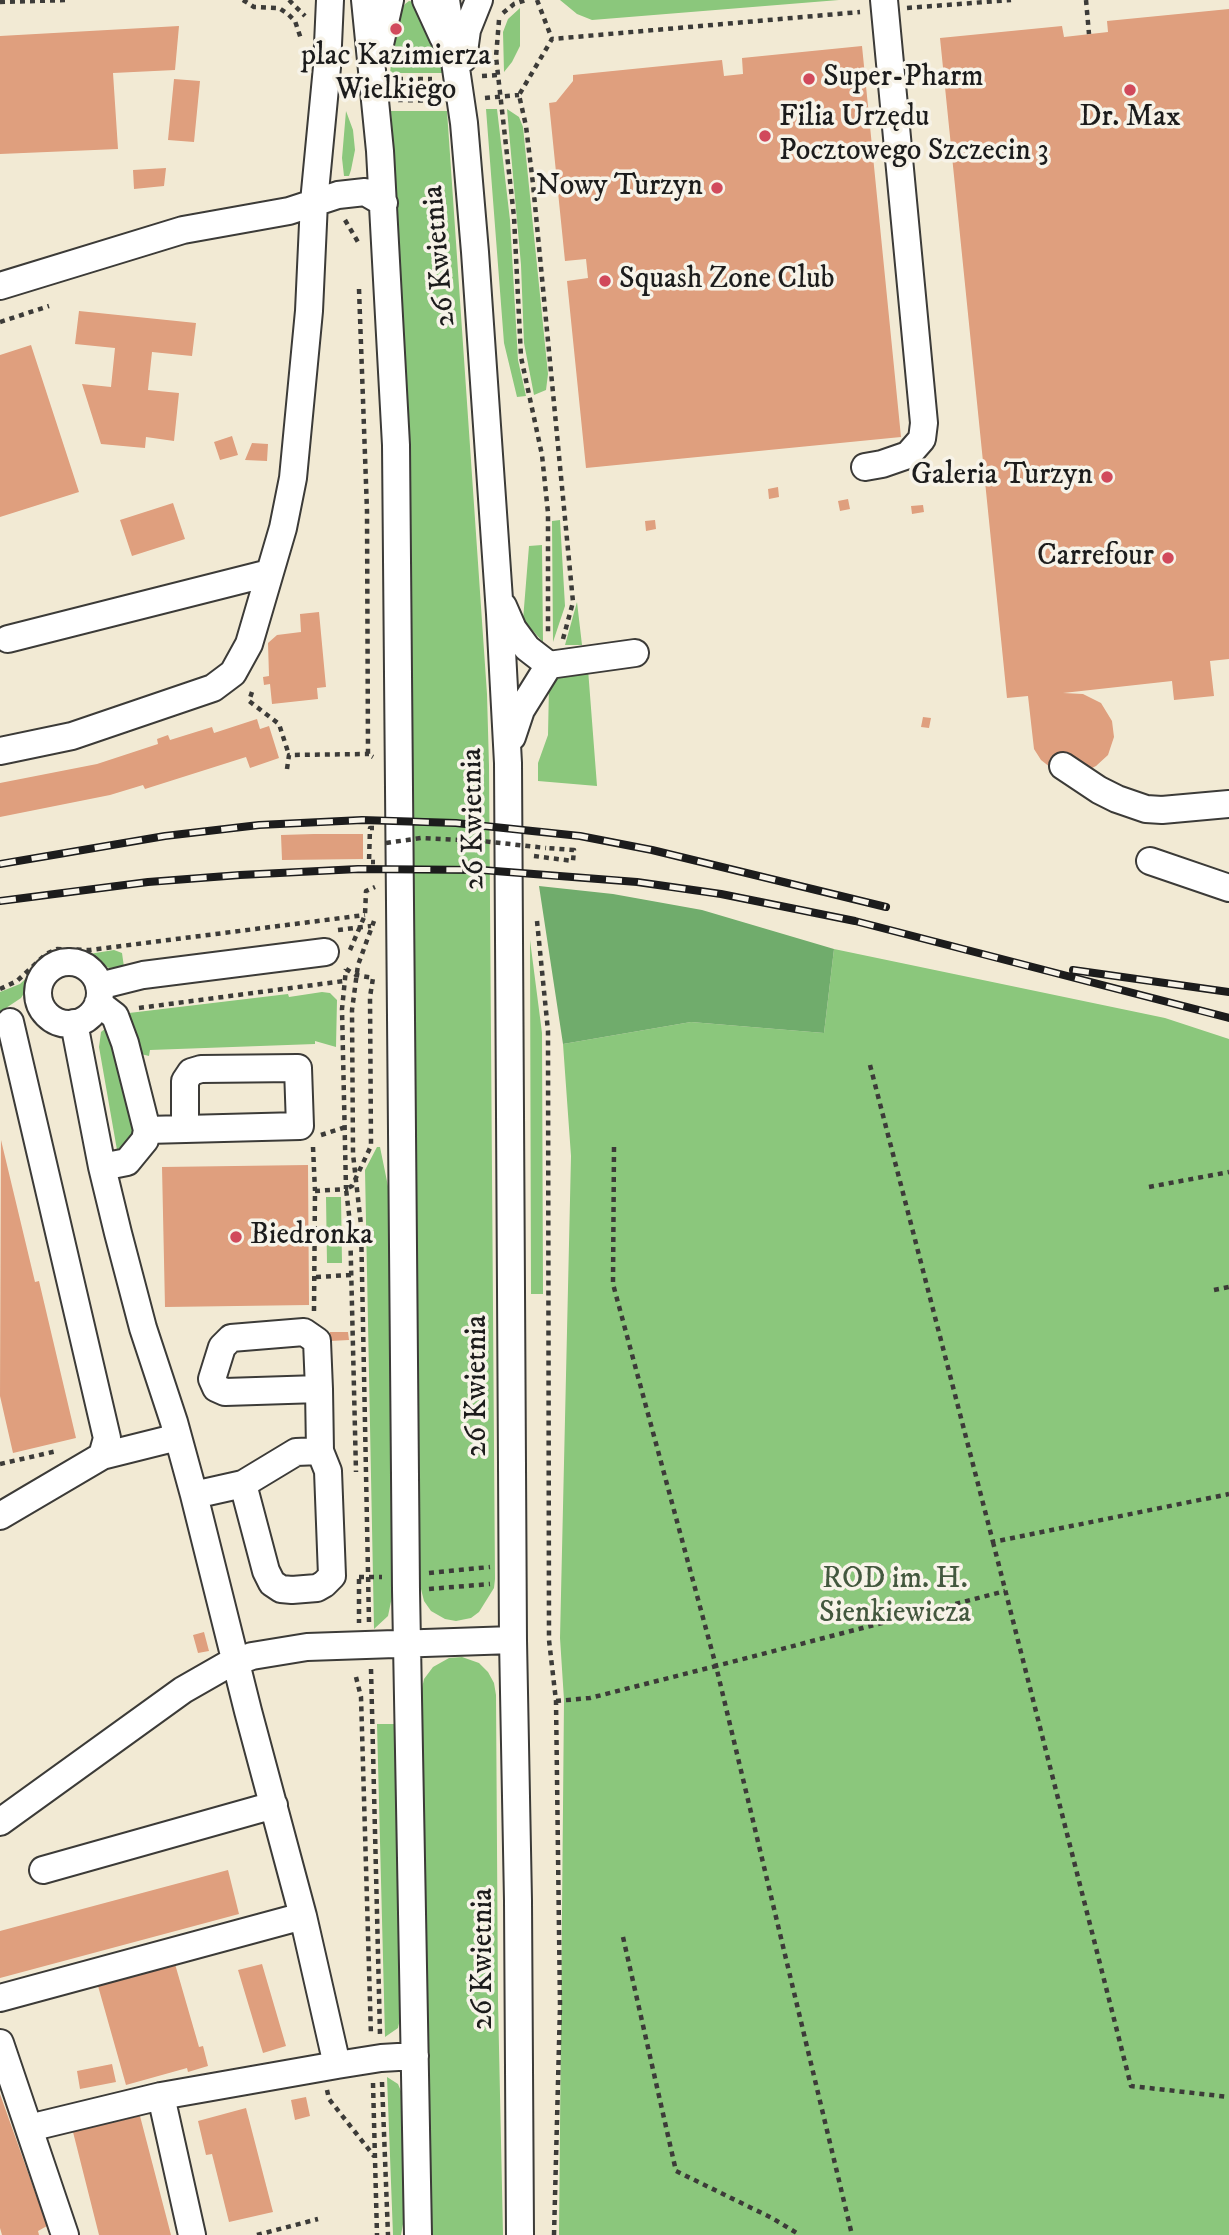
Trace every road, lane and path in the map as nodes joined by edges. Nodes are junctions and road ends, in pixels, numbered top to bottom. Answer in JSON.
{"nodes":[{"id":1,"x":69,"y":0,"type":"edge"},
{"id":2,"x":243,"y":0,"type":"edge"},
{"id":3,"x":330,"y":0,"type":"edge"},
{"id":4,"x":365,"y":0,"type":"edge"},
{"id":5,"x":390,"y":0,"type":"edge"},
{"id":6,"x":426,"y":0,"type":"edge"},
{"id":7,"x":446,"y":0,"type":"edge"},
{"id":8,"x":479,"y":0,"type":"edge"},
{"id":9,"x":526,"y":0,"type":"edge"},
{"id":10,"x":537,"y":0,"type":"edge"},
{"id":11,"x":1011,"y":0,"type":"edge"},
{"id":12,"x":1086,"y":0,"type":"edge"},
{"id":13,"x":0,"y":2,"type":"edge"},
{"id":14,"x":885,"y":5,"type":"edge"},
{"id":15,"x":1089,"y":34,"type":"dead end"},
{"id":16,"x":552,"y":39,"type":"junction"},
{"id":17,"x":302,"y":44,"type":"dead end"},
{"id":18,"x":374,"y":78,"type":"junction"},
{"id":19,"x":458,"y":78,"type":"junction"},
{"id":20,"x":519,"y":94,"type":"junction"},
{"id":21,"x":501,"y":96,"type":"junction"},
{"id":22,"x":485,"y":98,"type":"dead end"},
{"id":23,"x":390,"y":100,"type":"dead end"},
{"id":24,"x":446,"y":102,"type":"dead end"},
{"id":25,"x":314,"y":202,"type":"junction"},
{"id":26,"x":384,"y":203,"type":"junction"},
{"id":27,"x":340,"y":215,"type":"dead end"},
{"id":28,"x":359,"y":246,"type":"dead end"},
{"id":29,"x":359,"y":278,"type":"dead end"},
{"id":30,"x":0,"y":286,"type":"edge"},
{"id":31,"x":49,"y":306,"type":"dead end"},
{"id":32,"x":0,"y":322,"type":"edge"},
{"id":33,"x":865,"y":467,"type":"dead end"},
{"id":34,"x":269,"y":573,"type":"junction"},
{"id":35,"x":498,"y":581,"type":"junction"},
{"id":36,"x":8,"y":639,"type":"dead end"},
{"id":37,"x":635,"y":653,"type":"dead end"},
{"id":38,"x":549,"y":664,"type":"junction"},
{"id":39,"x":0,"y":751,"type":"edge"},
{"id":40,"x":368,"y":754,"type":"junction"},
{"id":41,"x":377,"y":757,"type":"dead end"},
{"id":42,"x":508,"y":763,"type":"junction"},
{"id":43,"x":1063,"y":766,"type":"dead end"},
{"id":44,"x":286,"y":769,"type":"dead end"},
{"id":45,"x":1229,"y":804,"type":"edge"},
{"id":46,"x":370,"y":832,"type":"dead end"},
{"id":47,"x":386,"y":843,"type":"dead end"},
{"id":48,"x":534,"y":843,"type":"dead end"},
{"id":49,"x":539,"y":857,"type":"dead end"},
{"id":50,"x":370,"y":859,"type":"dead end"},
{"id":51,"x":1150,"y":860,"type":"dead end"},
{"id":52,"x":534,"y":867,"type":"dead end"},
{"id":53,"x":376,"y":886,"type":"dead end"},
{"id":54,"x":1229,"y":888,"type":"edge"},
{"id":55,"x":536,"y":914,"type":"dead end"},
{"id":56,"x":365,"y":915,"type":"junction"},
{"id":57,"x":375,"y":916,"type":"dead end"},
{"id":58,"x":325,"y":951,"type":"dead end"},
{"id":59,"x":346,"y":969,"type":"junction"},
{"id":60,"x":356,"y":975,"type":"junction"},
{"id":61,"x":344,"y":981,"type":"junction"},
{"id":62,"x":0,"y":989,"type":"edge"},
{"id":63,"x":99,"y":994,"type":"junction"},
{"id":64,"x":39,"y":1004,"type":"junction"},
{"id":65,"x":138,"y":1008,"type":"dead end"},
{"id":66,"x":5,"y":1023,"type":"edge"},
{"id":67,"x":75,"y":1024,"type":"junction"},
{"id":68,"x":870,"y":1065,"type":"dead end"},
{"id":69,"x":344,"y":1128,"type":"junction"},
{"id":70,"x":185,"y":1129,"type":"junction"},
{"id":71,"x":147,"y":1130,"type":"junction"},
{"id":72,"x":614,"y":1147,"type":"dead end"},
{"id":73,"x":102,"y":1167,"type":"junction"},
{"id":74,"x":1229,"y":1172,"type":"edge"},
{"id":75,"x":355,"y":1179,"type":"junction"},
{"id":76,"x":1149,"y":1187,"type":"dead end"},
{"id":77,"x":346,"y":1189,"type":"junction"},
{"id":78,"x":315,"y":1191,"type":"junction"},
{"id":79,"x":351,"y":1275,"type":"junction"},
{"id":80,"x":316,"y":1277,"type":"junction"},
{"id":81,"x":1229,"y":1287,"type":"edge"},
{"id":82,"x":1214,"y":1290,"type":"dead end"},
{"id":83,"x":313,"y":1336,"type":"junction"},
{"id":84,"x":319,"y":1389,"type":"junction"},
{"id":85,"x":176,"y":1430,"type":"junction"},
{"id":86,"x":104,"y":1447,"type":"junction"},
{"id":87,"x":320,"y":1451,"type":"junction"},
{"id":88,"x":356,"y":1480,"type":"dead end"},
{"id":89,"x":243,"y":1484,"type":"junction"},
{"id":90,"x":1229,"y":1494,"type":"edge"},
{"id":91,"x":194,"y":1495,"type":"junction"},
{"id":92,"x":0,"y":1516,"type":"edge"},
{"id":93,"x":993,"y":1542,"type":"junction"},
{"id":94,"x":495,"y":1567,"type":"dead end"},
{"id":95,"x":420,"y":1574,"type":"dead end"},
{"id":96,"x":369,"y":1577,"type":"junction"},
{"id":97,"x":385,"y":1577,"type":"dead end"},
{"id":98,"x":494,"y":1583,"type":"dead end"},
{"id":99,"x":420,"y":1590,"type":"dead end"},
{"id":100,"x":1005,"y":1591,"type":"junction"},
{"id":101,"x":355,"y":1629,"type":"dead end"},
{"id":102,"x":370,"y":1631,"type":"dead end"},
{"id":103,"x":513,"y":1640,"type":"junction"},
{"id":104,"x":407,"y":1645,"type":"junction"},
{"id":105,"x":236,"y":1662,"type":"junction"},
{"id":106,"x":716,"y":1666,"type":"junction"},
{"id":107,"x":371,"y":1674,"type":"dead end"},
{"id":108,"x":356,"y":1677,"type":"dead end"},
{"id":109,"x":556,"y":1701,"type":"junction"},
{"id":110,"x":274,"y":1805,"type":"junction"},
{"id":111,"x":0,"y":1822,"type":"edge"},
{"id":112,"x":43,"y":1870,"type":"dead end"},
{"id":113,"x":303,"y":1916,"type":"junction"},
{"id":114,"x":623,"y":1937,"type":"dead end"},
{"id":115,"x":0,"y":1998,"type":"edge"},
{"id":116,"x":0,"y":2043,"type":"edge"},
{"id":117,"x":415,"y":2056,"type":"junction"},
{"id":118,"x":376,"y":2058,"type":"junction"},
{"id":119,"x":329,"y":2066,"type":"junction"},
{"id":120,"x":161,"y":2096,"type":"junction"},
{"id":121,"x":1229,"y":2098,"type":"edge"},
{"id":122,"x":29,"y":2128,"type":"junction"},
{"id":123,"x":375,"y":2156,"type":"junction"},
{"id":124,"x":318,"y":2219,"type":"dead end"},
{"id":125,"x":65,"y":2235,"type":"edge"},
{"id":126,"x":192,"y":2235,"type":"edge"},
{"id":127,"x":257,"y":2235,"type":"edge"},
{"id":128,"x":377,"y":2235,"type":"edge"},
{"id":129,"x":388,"y":2235,"type":"edge"},
{"id":130,"x":418,"y":2235,"type":"edge"},
{"id":131,"x":520,"y":2235,"type":"edge"},
{"id":132,"x":554,"y":2235,"type":"edge"},
{"id":133,"x":800,"y":2235,"type":"edge"},
{"id":134,"x":852,"y":2235,"type":"edge"}],
"edges":[{"from":1,"to":13,"type":"path"},
{"from":2,"to":17,"type":"path"},
{"from":3,"to":25,"type":"street"},
{"from":4,"to":18,"type":"street","name":"26 Kwietnia"},
{"from":5,"to":18,"type":"street"},
{"from":6,"to":19,"type":"street"},
{"from":7,"to":19,"type":"street","name":"26 Kwietnia"},
{"from":8,"to":19,"type":"street"},
{"from":9,"to":21,"type":"path"},
{"from":10,"to":16,"type":"path"},
{"from":11,"to":14,"type":"path"},
{"from":12,"to":15,"type":"path"},
{"from":14,"to":16,"type":"path"},
{"from":14,"to":33,"type":"street"},
{"from":16,"to":20,"type":"path"},
{"from":18,"to":26,"type":"street","name":"26 Kwietnia"},
{"from":19,"to":35,"type":"street","name":"26 Kwietnia"},
{"from":20,"to":21,"type":"path"},
{"from":20,"to":38,"type":"path"},
{"from":21,"to":22,"type":"path"},
{"from":21,"to":38,"type":"path"},
{"from":23,"to":24,"type":"path"},
{"from":25,"to":26,"type":"street","name":"26 Kwietnia"},
{"from":25,"to":30,"type":"street","name":"26 Kwietnia"},
{"from":25,"to":34,"type":"street"},
{"from":26,"to":104,"type":"street","name":"26 Kwietnia"},
{"from":27,"to":28,"type":"path"},
{"from":29,"to":40,"type":"path"},
{"from":31,"to":32,"type":"path"},
{"from":34,"to":36,"type":"street"},
{"from":34,"to":39,"type":"street"},
{"from":35,"to":38,"type":"street"},
{"from":35,"to":42,"type":"street","name":"26 Kwietnia"},
{"from":37,"to":38,"type":"street"},
{"from":38,"to":42,"type":"street"},
{"from":40,"to":41,"type":"path"},
{"from":40,"to":44,"type":"path"},
{"from":42,"to":103,"type":"street","name":"26 Kwietnia"},
{"from":43,"to":45,"type":"street"},
{"from":46,"to":50,"type":"path"},
{"from":47,"to":49,"type":"path","bridge":true},
{"from":48,"to":52,"type":"path"},
{"from":51,"to":54,"type":"street"},
{"from":53,"to":56,"type":"path"},
{"from":55,"to":109,"type":"path"},
{"from":56,"to":59,"type":"path"},
{"from":56,"to":62,"type":"path"},
{"from":57,"to":60,"type":"path"},
{"from":58,"to":63,"type":"street"},
{"from":59,"to":60,"type":"path"},
{"from":59,"to":61,"type":"path"},
{"from":60,"to":75,"type":"path"},
{"from":60,"to":75,"type":"path"},
{"from":61,"to":65,"type":"path"},
{"from":61,"to":69,"type":"path"},
{"from":63,"to":64,"type":"street"},
{"from":63,"to":67,"type":"street"},
{"from":63,"to":71,"type":"street"},
{"from":64,"to":66,"type":"street"},
{"from":64,"to":67,"type":"street"},
{"from":66,"to":86,"type":"street"},
{"from":67,"to":73,"type":"street"},
{"from":68,"to":93,"type":"path"},
{"from":69,"to":77,"type":"path"},
{"from":69,"to":78,"type":"path"},
{"from":70,"to":70,"type":"street"},
{"from":70,"to":71,"type":"street"},
{"from":71,"to":73,"type":"street"},
{"from":72,"to":106,"type":"path"},
{"from":73,"to":85,"type":"street"},
{"from":74,"to":76,"type":"path"},
{"from":75,"to":77,"type":"path"},
{"from":75,"to":96,"type":"path"},
{"from":77,"to":78,"type":"path"},
{"from":77,"to":79,"type":"path"},
{"from":78,"to":80,"type":"path"},
{"from":79,"to":80,"type":"path"},
{"from":79,"to":88,"type":"path"},
{"from":80,"to":83,"type":"path"},
{"from":81,"to":82,"type":"path"},
{"from":83,"to":84,"type":"street"},
{"from":83,"to":84,"type":"street"},
{"from":84,"to":87,"type":"street"},
{"from":85,"to":86,"type":"street"},
{"from":85,"to":91,"type":"street"},
{"from":86,"to":92,"type":"street"},
{"from":87,"to":89,"type":"street"},
{"from":87,"to":89,"type":"street"},
{"from":89,"to":91,"type":"street"},
{"from":90,"to":93,"type":"path"},
{"from":91,"to":105,"type":"street"},
{"from":93,"to":100,"type":"path"},
{"from":94,"to":95,"type":"path"},
{"from":96,"to":97,"type":"path"},
{"from":96,"to":101,"type":"path"},
{"from":96,"to":102,"type":"path"},
{"from":98,"to":99,"type":"path"},
{"from":100,"to":106,"type":"path"},
{"from":100,"to":121,"type":"path"},
{"from":103,"to":104,"type":"street"},
{"from":103,"to":131,"type":"street","name":"26 Kwietnia"},
{"from":104,"to":105,"type":"street"},
{"from":104,"to":117,"type":"street","name":"26 Kwietnia"},
{"from":105,"to":110,"type":"street"},
{"from":105,"to":111,"type":"street"},
{"from":106,"to":109,"type":"path"},
{"from":106,"to":134,"type":"path"},
{"from":107,"to":118,"type":"path"},
{"from":108,"to":118,"type":"path"},
{"from":109,"to":132,"type":"path"},
{"from":110,"to":112,"type":"street"},
{"from":110,"to":113,"type":"street"},
{"from":113,"to":115,"type":"street"},
{"from":113,"to":119,"type":"street"},
{"from":114,"to":133,"type":"path"},
{"from":116,"to":122,"type":"street"},
{"from":117,"to":118,"type":"street"},
{"from":117,"to":130,"type":"street","name":"26 Kwietnia"},
{"from":118,"to":119,"type":"street"},
{"from":118,"to":123,"type":"path"},
{"from":118,"to":129,"type":"path"},
{"from":119,"to":120,"type":"street"},
{"from":119,"to":123,"type":"path"},
{"from":120,"to":122,"type":"street"},
{"from":120,"to":126,"type":"street"},
{"from":122,"to":125,"type":"street"},
{"from":123,"to":128,"type":"path"},
{"from":124,"to":127,"type":"path"}]}
